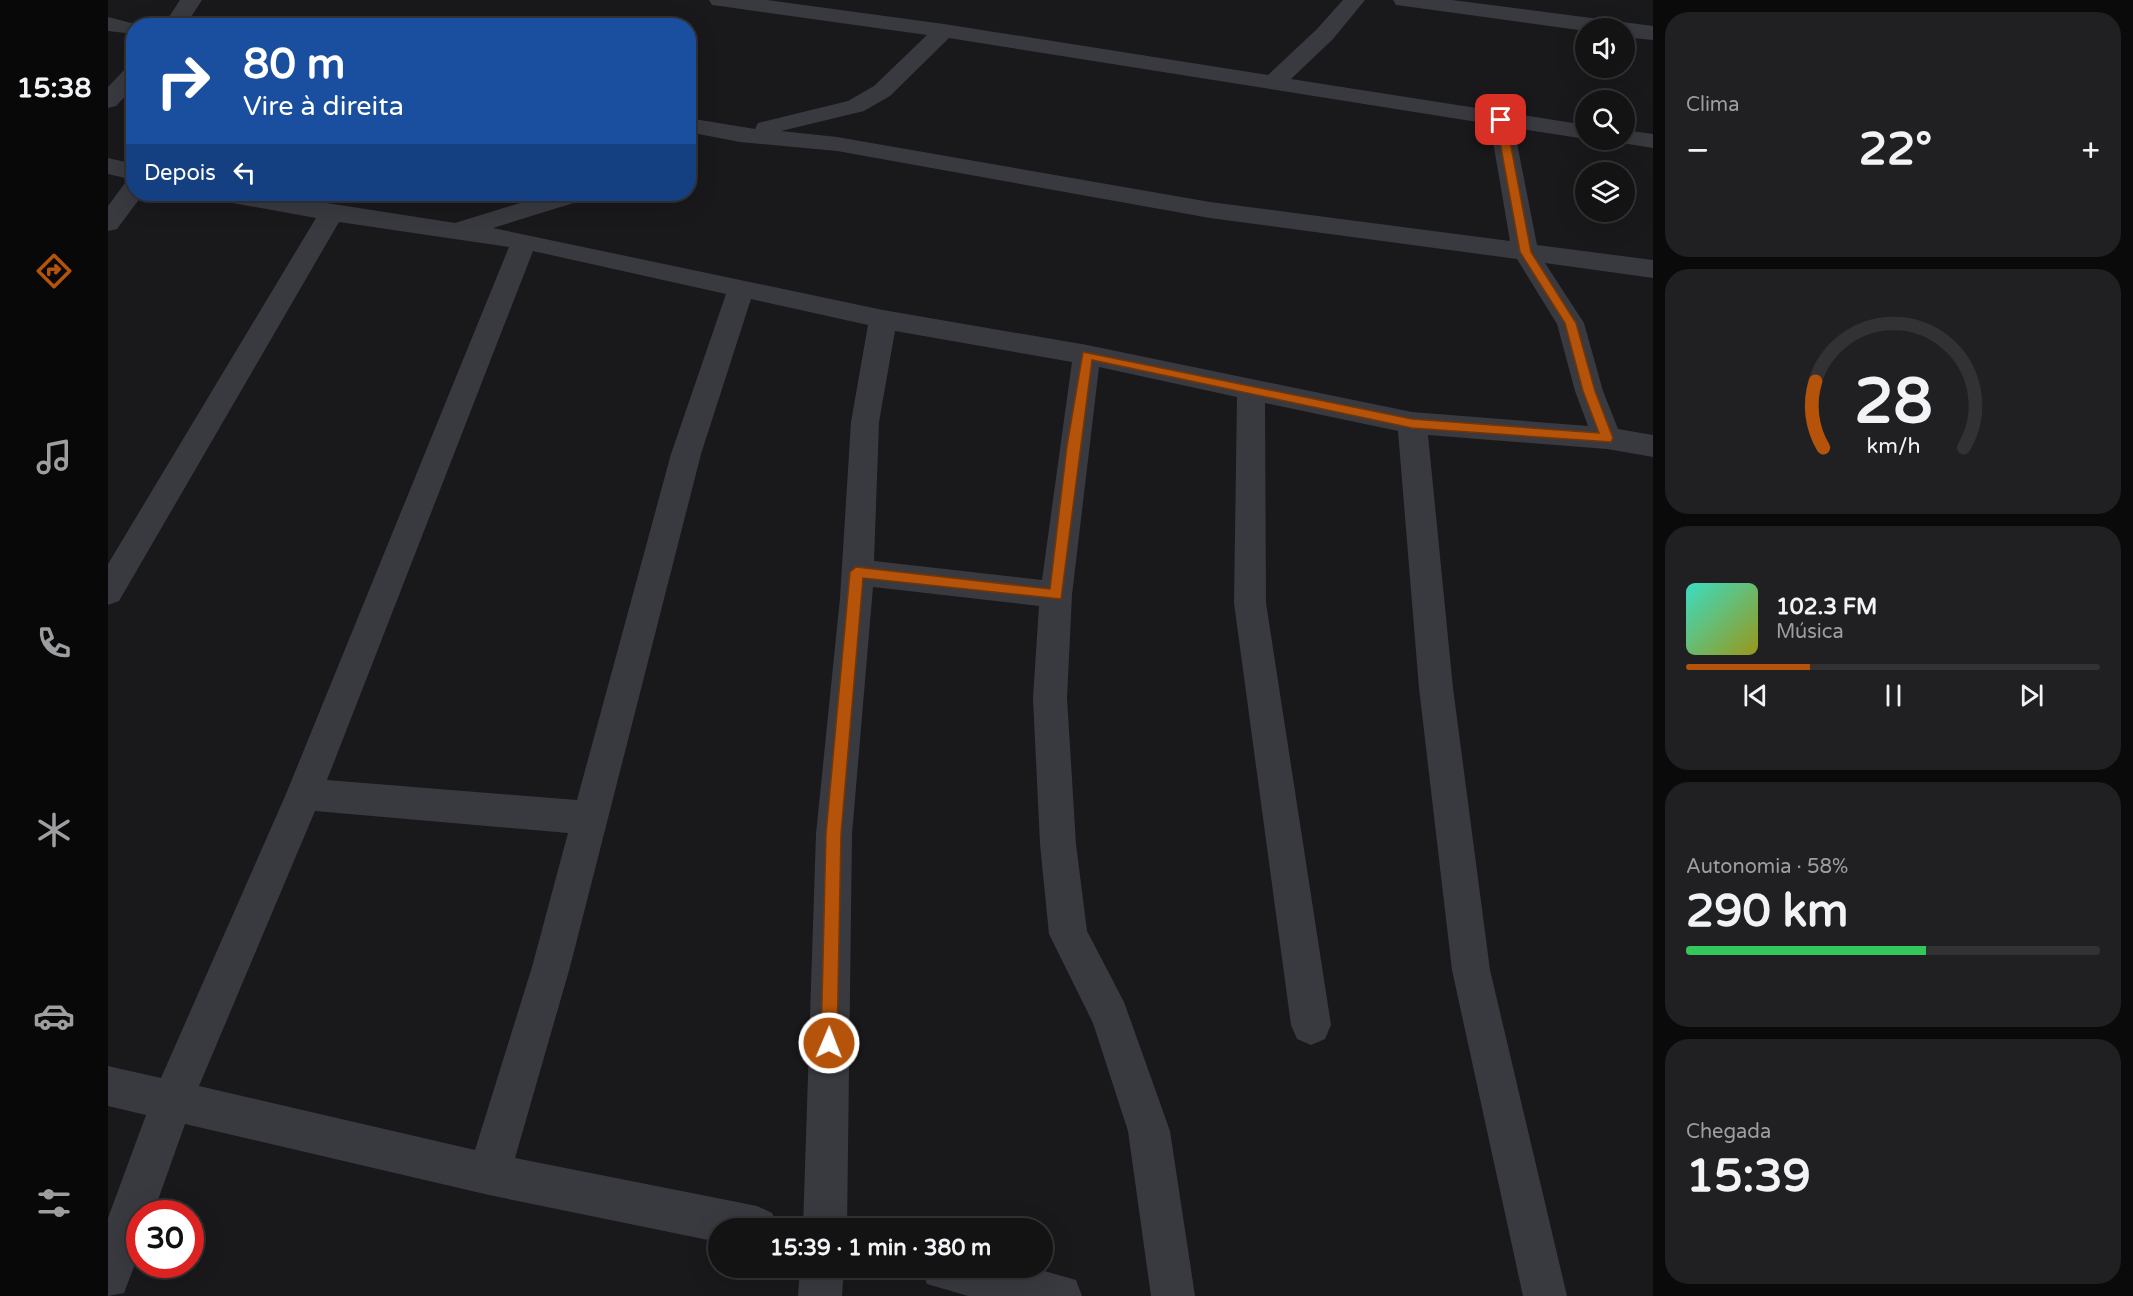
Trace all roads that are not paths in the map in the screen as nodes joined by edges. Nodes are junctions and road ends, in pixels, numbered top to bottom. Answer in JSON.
{"nodes":[{"id":1,"x":191,"y":0,"type":"edge"},
{"id":2,"x":720,"y":0,"type":"edge"},
{"id":3,"x":1354,"y":0,"type":"edge"},
{"id":4,"x":1404,"y":0,"type":"edge"},
{"id":5,"x":179,"y":18,"type":"edge"},
{"id":6,"x":1575,"y":23,"type":"edge"},
{"id":7,"x":108,"y":24,"type":"edge"},
{"id":8,"x":126,"y":27,"type":"edge"},
{"id":9,"x":944,"y":31,"type":"junction"},
{"id":10,"x":1635,"y":31,"type":"edge"},
{"id":11,"x":1653,"y":33,"type":"edge"},
{"id":12,"x":126,"y":82,"type":"edge"},
{"id":13,"x":1272,"y":84,"type":"junction"},
{"id":14,"x":108,"y":101,"type":"edge"},
{"id":15,"x":1501,"y":120,"type":"junction"},
{"id":16,"x":696,"y":127,"type":"edge"},
{"id":17,"x":1575,"y":130,"type":"edge"},
{"id":18,"x":740,"y":135,"type":"junction"},
{"id":19,"x":696,"y":138,"type":"edge"},
{"id":20,"x":1635,"y":139,"type":"edge"},
{"id":21,"x":1653,"y":141,"type":"edge"},
{"id":22,"x":108,"y":166,"type":"edge"},
{"id":23,"x":126,"y":170,"type":"edge"},
{"id":24,"x":126,"y":199,"type":"edge"},
{"id":25,"x":266,"y":201,"type":"edge"},
{"id":26,"x":556,"y":201,"type":"edge"},
{"id":27,"x":332,"y":213,"type":"junction"},
{"id":28,"x":518,"y":216,"type":"edge"},
{"id":29,"x":108,"y":223,"type":"edge"},
{"id":30,"x":1525,"y":252,"type":"junction"},
{"id":31,"x":1653,"y":269,"type":"edge"},
{"id":32,"x":741,"y":290,"type":"junction"},
{"id":33,"x":883,"y":319,"type":"junction"},
{"id":34,"x":1087,"y":355,"type":"junction"},
{"id":35,"x":1251,"y":389,"type":"junction"},
{"id":36,"x":1412,"y":423,"type":"junction"},
{"id":37,"x":1607,"y":438,"type":"junction"},
{"id":38,"x":1653,"y":446,"type":"edge"},
{"id":39,"x":856,"y":572,"type":"junction"},
{"id":40,"x":108,"y":592,"type":"edge"},
{"id":41,"x":1056,"y":595,"type":"junction"},
{"id":42,"x":304,"y":794,"type":"junction"},
{"id":43,"x":591,"y":818,"type":"junction"},
{"id":44,"x":1311,"y":1025,"type":"dead end"},
{"id":45,"x":108,"y":1086,"type":"edge"},
{"id":46,"x":173,"y":1099,"type":"junction"},
{"id":47,"x":489,"y":1174,"type":"junction"},
{"id":48,"x":708,"y":1218,"type":"edge"},
{"id":49,"x":825,"y":1218,"type":"edge"},
{"id":50,"x":108,"y":1277,"type":"edge"},
{"id":51,"x":821,"y":1278,"type":"edge"},
{"id":52,"x":985,"y":1278,"type":"edge"},
{"id":53,"x":820,"y":1296,"type":"edge"},
{"id":54,"x":1060,"y":1296,"type":"edge"},
{"id":55,"x":1173,"y":1296,"type":"edge"},
{"id":56,"x":1545,"y":1296,"type":"edge"}],
"edges":[{"from":1,"to":5,"type":"street"},
{"from":2,"to":9,"type":"street"},
{"from":3,"to":13,"type":"street"},
{"from":4,"to":6,"type":"street"},
{"from":7,"to":8,"type":"street"},
{"from":9,"to":13,"type":"street"},
{"from":9,"to":18,"type":"street"},
{"from":10,"to":11,"type":"street"},
{"from":12,"to":14,"type":"street"},
{"from":13,"to":15,"type":"street"},
{"from":15,"to":17,"type":"street"},
{"from":15,"to":30,"type":"street"},
{"from":16,"to":18,"type":"street"},
{"from":18,"to":19,"type":"street"},
{"from":18,"to":30,"type":"street"},
{"from":20,"to":21,"type":"street"},
{"from":22,"to":23,"type":"street"},
{"from":24,"to":29,"type":"street"},
{"from":25,"to":27,"type":"street"},
{"from":26,"to":28,"type":"street"},
{"from":27,"to":28,"type":"street"},
{"from":27,"to":40,"type":"street"},
{"from":28,"to":32,"type":"street"},
{"from":28,"to":42,"type":"street"},
{"from":30,"to":31,"type":"street"},
{"from":30,"to":37,"type":"street"},
{"from":32,"to":33,"type":"street"},
{"from":32,"to":43,"type":"street"},
{"from":33,"to":34,"type":"street"},
{"from":33,"to":39,"type":"street"},
{"from":34,"to":35,"type":"street"},
{"from":34,"to":41,"type":"street"},
{"from":35,"to":36,"type":"street"},
{"from":35,"to":44,"type":"street"},
{"from":36,"to":37,"type":"street"},
{"from":36,"to":56,"type":"street"},
{"from":37,"to":38,"type":"street"},
{"from":39,"to":41,"type":"street"},
{"from":39,"to":49,"type":"street"},
{"from":41,"to":55,"type":"street"},
{"from":42,"to":43,"type":"street"},
{"from":42,"to":46,"type":"street"},
{"from":43,"to":47,"type":"street"},
{"from":45,"to":46,"type":"street"},
{"from":46,"to":47,"type":"street"},
{"from":46,"to":50,"type":"street"},
{"from":47,"to":48,"type":"street"},
{"from":51,"to":53,"type":"street"},
{"from":52,"to":54,"type":"street"}]}
